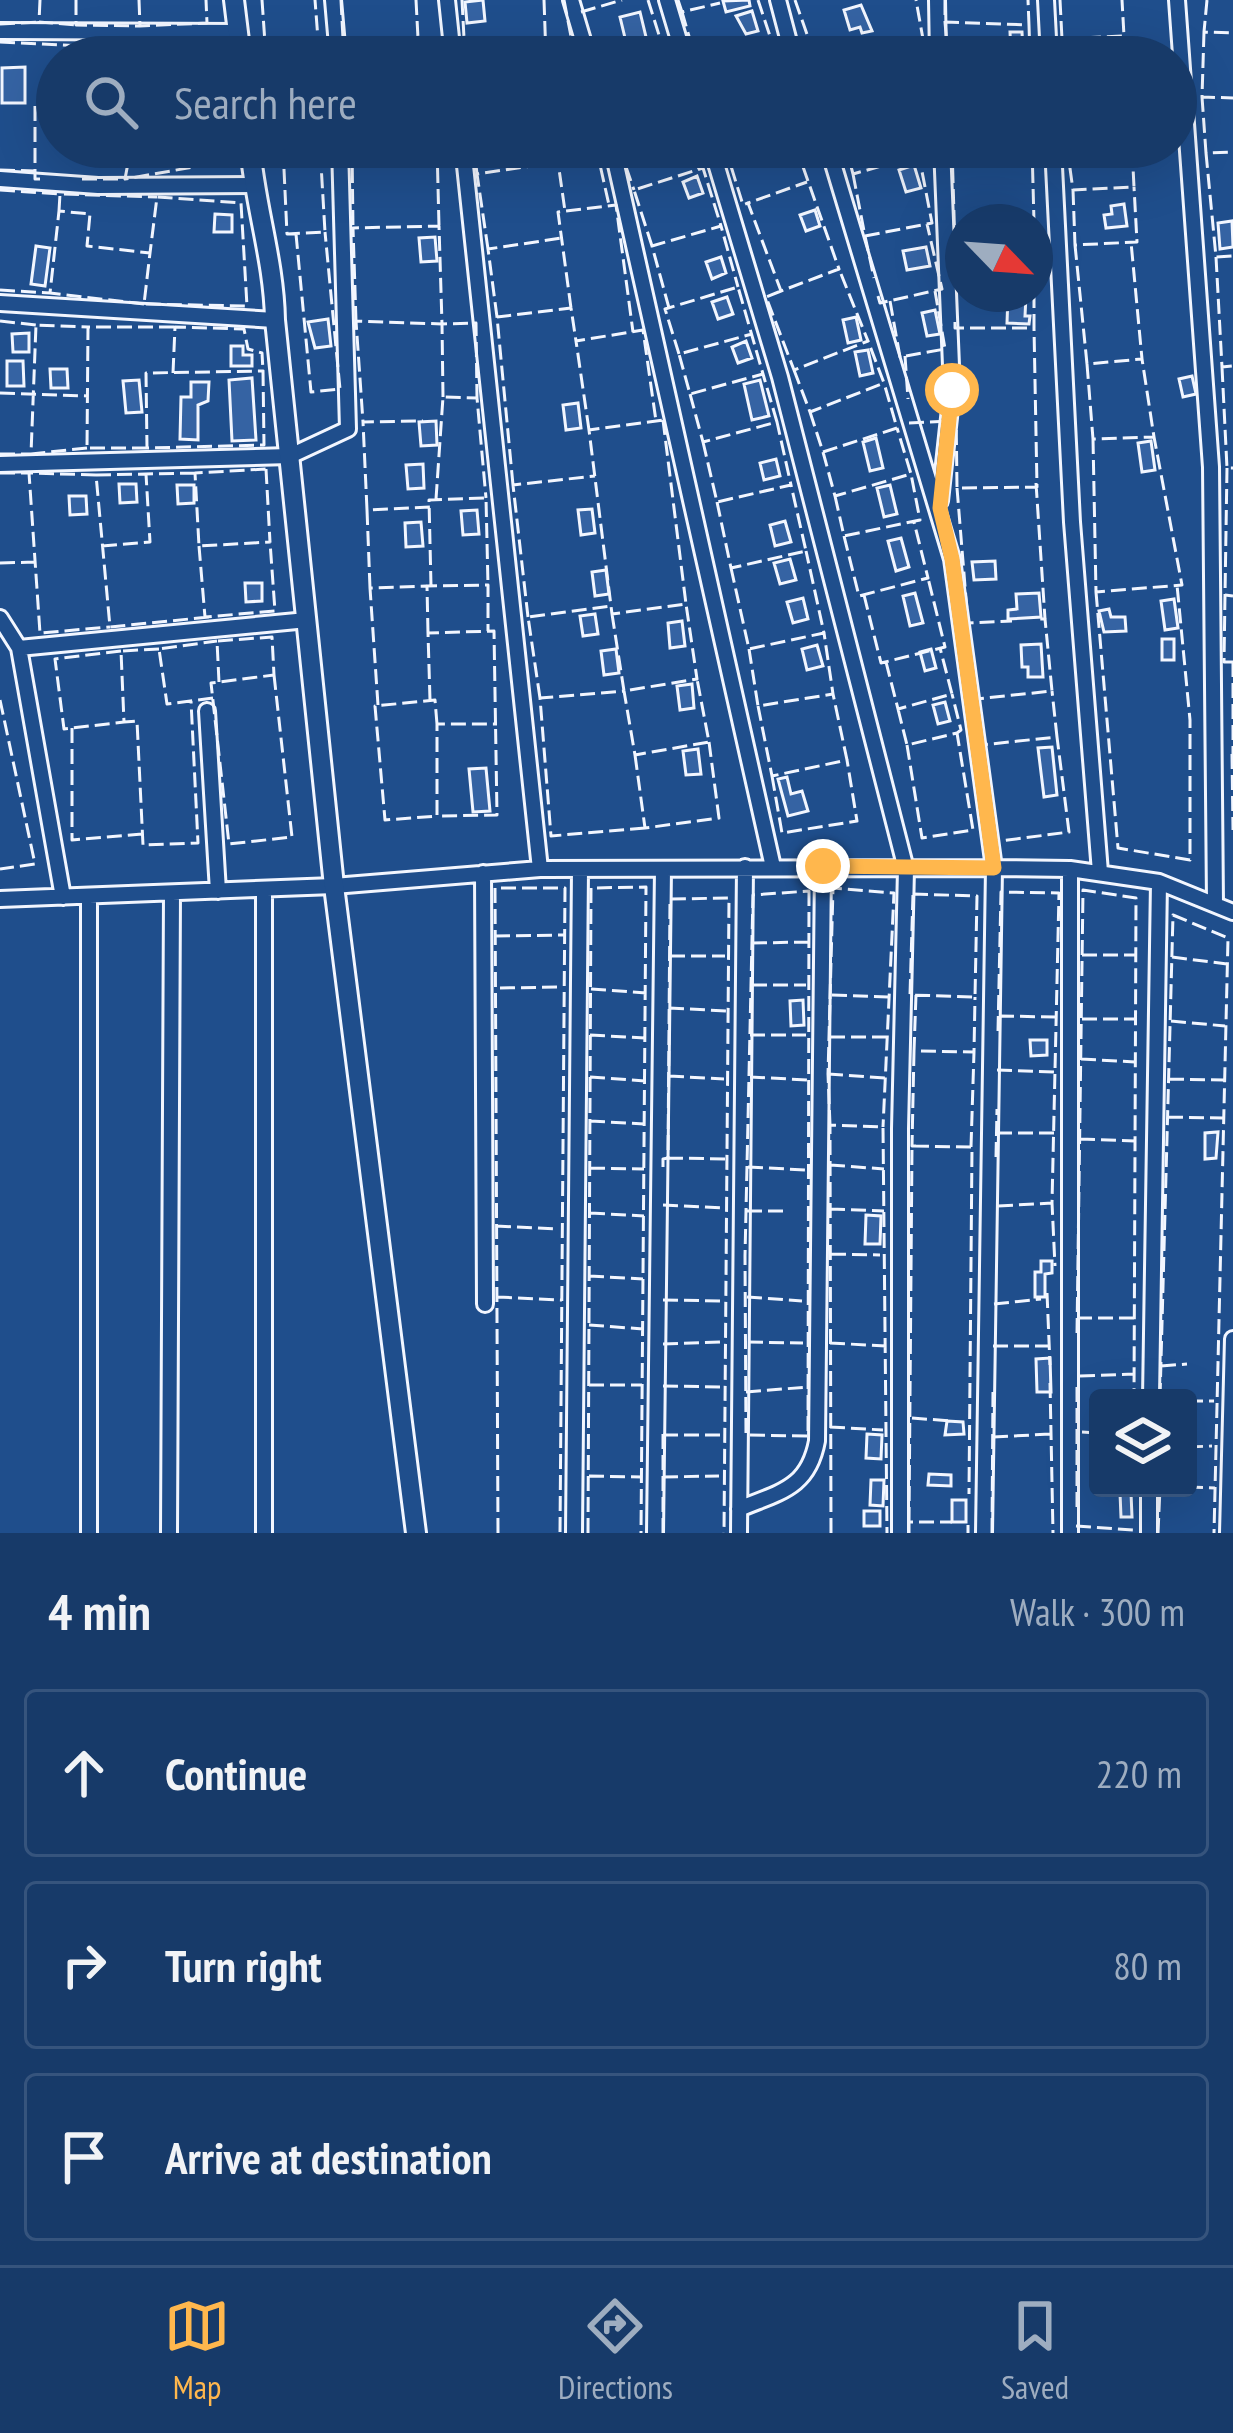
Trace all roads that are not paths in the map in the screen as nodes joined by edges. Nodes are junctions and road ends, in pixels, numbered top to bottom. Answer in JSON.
{"nodes":[{"id":1,"x":234,"y":0,"type":"edge"},
{"id":2,"x":333,"y":0,"type":"edge"},
{"id":3,"x":447,"y":0,"type":"edge"},
{"id":4,"x":572,"y":0,"type":"edge"},
{"id":5,"x":667,"y":0,"type":"edge"},
{"id":6,"x":778,"y":0,"type":"edge"},
{"id":7,"x":937,"y":0,"type":"edge"},
{"id":8,"x":1046,"y":0,"type":"edge"},
{"id":9,"x":1177,"y":0,"type":"edge"},
{"id":10,"x":0,"y":32,"type":"edge"},
{"id":11,"x":238,"y":32,"type":"junction"},
{"id":12,"x":238,"y":36,"type":"edge"},
{"id":13,"x":336,"y":36,"type":"edge"},
{"id":14,"x":451,"y":36,"type":"edge"},
{"id":15,"x":582,"y":36,"type":"edge"},
{"id":16,"x":678,"y":36,"type":"edge"},
{"id":17,"x":788,"y":36,"type":"edge"},
{"id":18,"x":938,"y":36,"type":"edge"},
{"id":19,"x":1048,"y":36,"type":"edge"},
{"id":20,"x":1180,"y":36,"type":"edge"},
{"id":21,"x":252,"y":168,"type":"edge"},
{"id":22,"x":341,"y":168,"type":"edge"},
{"id":23,"x":465,"y":168,"type":"edge"},
{"id":24,"x":617,"y":168,"type":"edge"},
{"id":25,"x":716,"y":168,"type":"edge"},
{"id":26,"x":834,"y":168,"type":"edge"},
{"id":27,"x":943,"y":168,"type":"edge"},
{"id":28,"x":1054,"y":168,"type":"edge"},
{"id":29,"x":1189,"y":168,"type":"edge"},
{"id":30,"x":0,"y":179,"type":"edge"},
{"id":31,"x":253,"y":185,"type":"junction"},
{"id":32,"x":0,"y":303,"type":"edge"},
{"id":33,"x":275,"y":320,"type":"junction"},
{"id":34,"x":290,"y":456,"type":"junction"},
{"id":35,"x":0,"y":464,"type":"edge"},
{"id":36,"x":940,"y":508,"type":"junction"},
{"id":37,"x":0,"y":618,"type":"edge"},
{"id":38,"x":307,"y":620,"type":"junction"},
{"id":39,"x":19,"y":647,"type":"junction"},
{"id":40,"x":207,"y":711,"type":"dead end"},
{"id":41,"x":823,"y":866,"type":"junction"},
{"id":42,"x":773,"y":867,"type":"junction"},
{"id":43,"x":745,"y":868,"type":"junction"},
{"id":44,"x":994,"y":868,"type":"junction"},
{"id":45,"x":1070,"y":868,"type":"junction"},
{"id":46,"x":540,"y":869,"type":"junction"},
{"id":47,"x":663,"y":869,"type":"junction"},
{"id":48,"x":906,"y":869,"type":"junction"},
{"id":49,"x":580,"y":870,"type":"junction"},
{"id":50,"x":1100,"y":872,"type":"junction"},
{"id":51,"x":483,"y":873,"type":"junction"},
{"id":52,"x":1159,"y":882,"type":"junction"},
{"id":53,"x":334,"y":886,"type":"junction"},
{"id":54,"x":264,"y":889,"type":"junction"},
{"id":55,"x":218,"y":891,"type":"junction"},
{"id":56,"x":172,"y":893,"type":"junction"},
{"id":57,"x":89,"y":896,"type":"junction"},
{"id":58,"x":63,"y":897,"type":"junction"},
{"id":59,"x":0,"y":899,"type":"edge"},
{"id":60,"x":1215,"y":903,"type":"junction"},
{"id":61,"x":1233,"y":912,"type":"edge"},
{"id":62,"x":485,"y":1304,"type":"dead end"},
{"id":63,"x":1233,"y":1339,"type":"edge"},
{"id":64,"x":1151,"y":1389,"type":"edge"},
{"id":65,"x":1149,"y":1497,"type":"edge"},
{"id":66,"x":739,"y":1509,"type":"junction"},
{"id":67,"x":89,"y":1533,"type":"edge"},
{"id":68,"x":169,"y":1533,"type":"edge"},
{"id":69,"x":264,"y":1533,"type":"edge"},
{"id":70,"x":416,"y":1533,"type":"edge"},
{"id":71,"x":574,"y":1533,"type":"edge"},
{"id":72,"x":655,"y":1533,"type":"edge"},
{"id":73,"x":739,"y":1533,"type":"edge"},
{"id":74,"x":900,"y":1533,"type":"edge"},
{"id":75,"x":984,"y":1533,"type":"edge"},
{"id":76,"x":1070,"y":1533,"type":"edge"},
{"id":77,"x":1149,"y":1533,"type":"edge"},
{"id":78,"x":1228,"y":1533,"type":"edge"}],
"edges":[{"from":1,"to":11,"type":"street"},
{"from":2,"to":13,"type":"street"},
{"from":3,"to":14,"type":"street"},
{"from":4,"to":15,"type":"street"},
{"from":5,"to":16,"type":"street"},
{"from":6,"to":17,"type":"street"},
{"from":7,"to":18,"type":"street"},
{"from":8,"to":19,"type":"street"},
{"from":9,"to":20,"type":"street"},
{"from":10,"to":11,"type":"street"},
{"from":11,"to":12,"type":"street"},
{"from":21,"to":31,"type":"street"},
{"from":22,"to":34,"type":"street"},
{"from":23,"to":46,"type":"street"},
{"from":24,"to":42,"type":"street"},
{"from":25,"to":48,"type":"street"},
{"from":26,"to":36,"type":"street"},
{"from":27,"to":36,"type":"street"},
{"from":28,"to":50,"type":"street"},
{"from":29,"to":60,"type":"street"},
{"from":30,"to":31,"type":"street"},
{"from":31,"to":33,"type":"street"},
{"from":32,"to":33,"type":"street"},
{"from":33,"to":34,"type":"street"},
{"from":34,"to":35,"type":"street"},
{"from":34,"to":38,"type":"street"},
{"from":36,"to":44,"type":"street"},
{"from":37,"to":39,"type":"street"},
{"from":38,"to":39,"type":"street"},
{"from":38,"to":53,"type":"street"},
{"from":39,"to":58,"type":"street"},
{"from":40,"to":55,"type":"street"},
{"from":41,"to":42,"type":"street"},
{"from":41,"to":48,"type":"street"},
{"from":41,"to":66,"type":"street"},
{"from":42,"to":43,"type":"street"},
{"from":43,"to":47,"type":"street"},
{"from":43,"to":66,"type":"street"},
{"from":44,"to":45,"type":"street"},
{"from":44,"to":48,"type":"street"},
{"from":44,"to":75,"type":"street"},
{"from":45,"to":50,"type":"street"},
{"from":45,"to":76,"type":"street"},
{"from":46,"to":49,"type":"street"},
{"from":46,"to":51,"type":"street"},
{"from":47,"to":49,"type":"street"},
{"from":47,"to":72,"type":"street"},
{"from":48,"to":74,"type":"street"},
{"from":49,"to":71,"type":"street"},
{"from":50,"to":52,"type":"street"},
{"from":51,"to":53,"type":"street"},
{"from":51,"to":62,"type":"street"},
{"from":52,"to":60,"type":"street"},
{"from":52,"to":64,"type":"street"},
{"from":53,"to":54,"type":"street"},
{"from":53,"to":70,"type":"street"},
{"from":54,"to":55,"type":"street"},
{"from":54,"to":69,"type":"street"},
{"from":55,"to":56,"type":"street"},
{"from":56,"to":57,"type":"street"},
{"from":56,"to":68,"type":"street"},
{"from":57,"to":58,"type":"street"},
{"from":57,"to":67,"type":"street"},
{"from":58,"to":59,"type":"street"},
{"from":60,"to":61,"type":"street"},
{"from":63,"to":78,"type":"street"},
{"from":65,"to":77,"type":"street"},
{"from":66,"to":73,"type":"street"}]}
